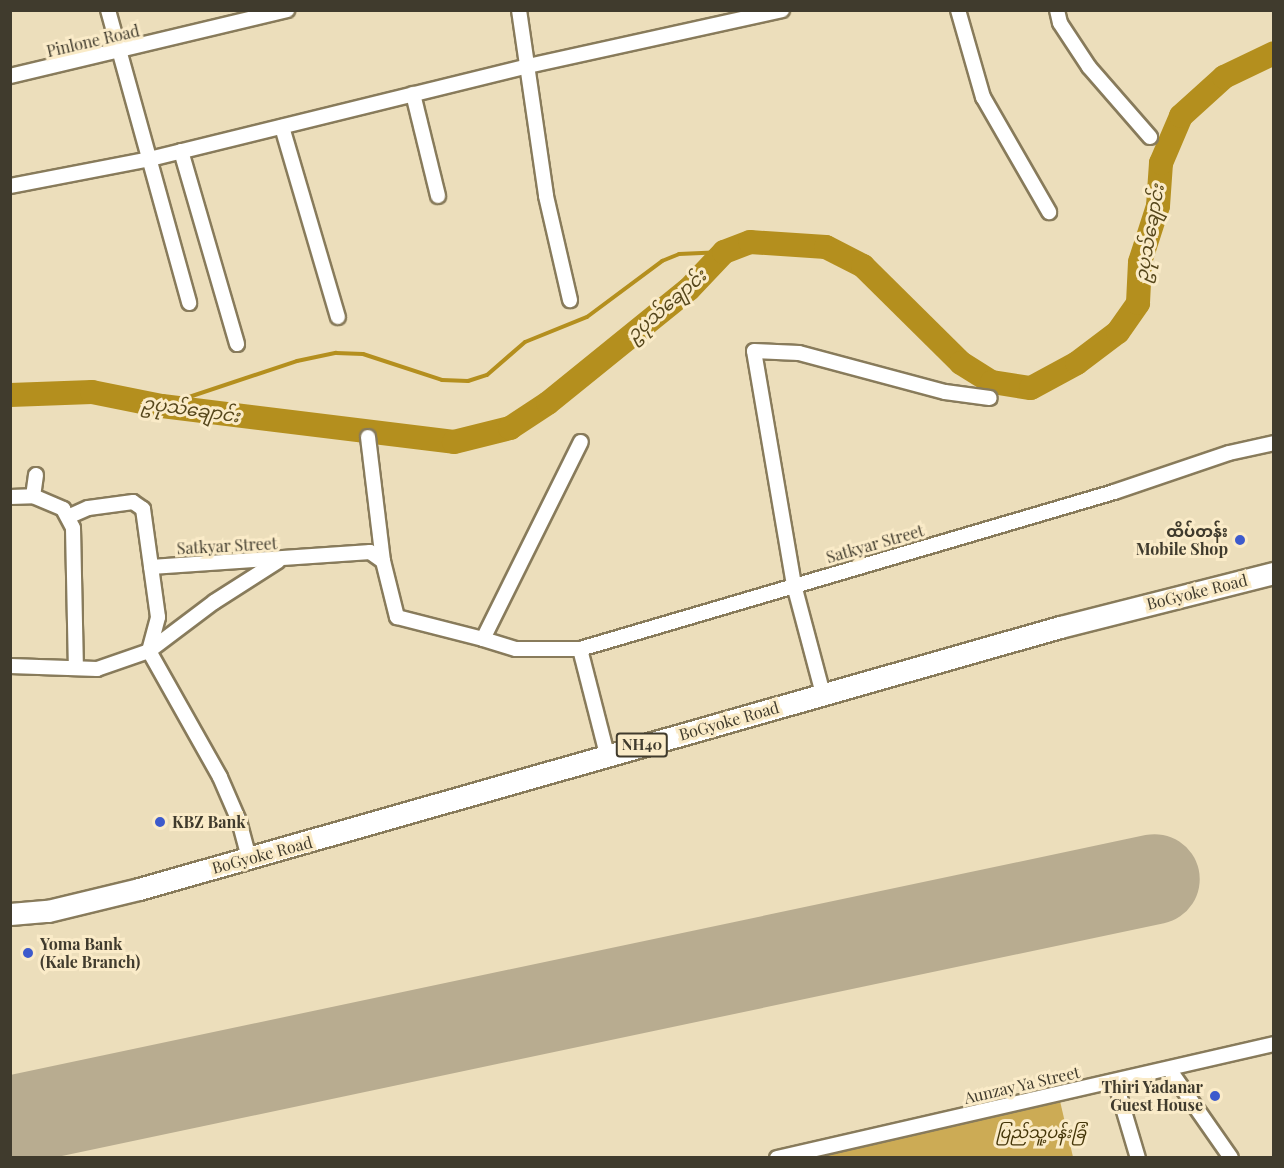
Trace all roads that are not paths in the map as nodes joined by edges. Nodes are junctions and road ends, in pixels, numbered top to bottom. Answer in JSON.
{"nodes":[{"id":1,"x":108,"y":10,"type":"edge"},
{"id":2,"x":287,"y":10,"type":"edge"},
{"id":3,"x":519,"y":10,"type":"edge"},
{"id":4,"x":782,"y":10,"type":"edge"},
{"id":5,"x":958,"y":10,"type":"edge"},
{"id":6,"x":1057,"y":10,"type":"edge"},
{"id":7,"x":254,"y":15,"type":"edge"},
{"id":8,"x":117,"y":52,"type":"junction"},
{"id":9,"x":528,"y":66,"type":"junction"},
{"id":10,"x":10,"y":76,"type":"edge"},
{"id":11,"x":413,"y":94,"type":"junction"},
{"id":12,"x":282,"y":127,"type":"junction"},
{"id":13,"x":1150,"y":137,"type":"dead end"},
{"id":14,"x":181,"y":152,"type":"junction"},
{"id":15,"x":150,"y":159,"type":"junction"},
{"id":16,"x":10,"y":186,"type":"edge"},
{"id":17,"x":438,"y":196,"type":"dead end"},
{"id":18,"x":1048,"y":212,"type":"dead end"},
{"id":19,"x":570,"y":300,"type":"dead end"},
{"id":20,"x":189,"y":303,"type":"dead end"},
{"id":21,"x":338,"y":317,"type":"dead end"},
{"id":22,"x":237,"y":344,"type":"dead end"},
{"id":23,"x":990,"y":398,"type":"dead end"},
{"id":24,"x":368,"y":436,"type":"dead end"},
{"id":25,"x":581,"y":442,"type":"dead end"},
{"id":26,"x":1274,"y":444,"type":"edge"},
{"id":27,"x":36,"y":475,"type":"dead end"},
{"id":28,"x":33,"y":496,"type":"junction"},
{"id":29,"x":10,"y":497,"type":"edge"},
{"id":30,"x":69,"y":516,"type":"junction"},
{"id":31,"x":280,"y":560,"type":"junction"},
{"id":32,"x":383,"y":561,"type":"junction"},
{"id":33,"x":151,"y":567,"type":"junction"},
{"id":34,"x":1274,"y":573,"type":"edge"},
{"id":35,"x":794,"y":585,"type":"junction"},
{"id":36,"x":483,"y":639,"type":"junction"},
{"id":37,"x":580,"y":649,"type":"junction"},
{"id":38,"x":150,"y":651,"type":"junction"},
{"id":39,"x":10,"y":666,"type":"edge"},
{"id":40,"x":76,"y":668,"type":"junction"},
{"id":41,"x":823,"y":694,"type":"junction"},
{"id":42,"x":607,"y":754,"type":"junction"},
{"id":43,"x":249,"y":858,"type":"junction"},
{"id":44,"x":10,"y":914,"type":"edge"},
{"id":45,"x":1274,"y":1044,"type":"edge"},
{"id":46,"x":1169,"y":1069,"type":"junction"},
{"id":47,"x":1115,"y":1081,"type":"junction"},
{"id":48,"x":782,"y":1157,"type":"edge"},
{"id":49,"x":1138,"y":1158,"type":"edge"},
{"id":50,"x":1232,"y":1158,"type":"edge"}],
"edges":[{"from":1,"to":8,"type":"street"},
{"from":2,"to":7,"type":"street","name":"Pinlone Road"},
{"from":3,"to":9,"type":"street"},
{"from":4,"to":9,"type":"street"},
{"from":5,"to":18,"type":"street"},
{"from":6,"to":13,"type":"street"},
{"from":7,"to":8,"type":"street","name":"Pinlone Road"},
{"from":8,"to":10,"type":"street","name":"Pinlone Road"},
{"from":8,"to":15,"type":"street"},
{"from":9,"to":11,"type":"street"},
{"from":9,"to":19,"type":"street"},
{"from":11,"to":12,"type":"street"},
{"from":11,"to":17,"type":"street"},
{"from":12,"to":14,"type":"street"},
{"from":12,"to":21,"type":"street"},
{"from":14,"to":15,"type":"street"},
{"from":14,"to":22,"type":"street"},
{"from":15,"to":16,"type":"street"},
{"from":15,"to":20,"type":"street"},
{"from":23,"to":35,"type":"street"},
{"from":24,"to":32,"type":"street"},
{"from":25,"to":36,"type":"street"},
{"from":26,"to":35,"type":"street","name":"Satkyar Street"},
{"from":27,"to":28,"type":"street"},
{"from":28,"to":29,"type":"street"},
{"from":28,"to":30,"type":"street"},
{"from":30,"to":33,"type":"street"},
{"from":30,"to":40,"type":"street"},
{"from":31,"to":32,"type":"street","name":"Satkyar Street"},
{"from":31,"to":33,"type":"street","name":"Satkyar Street"},
{"from":31,"to":38,"type":"street"},
{"from":32,"to":36,"type":"street","name":"Satkyar Street"},
{"from":33,"to":38,"type":"street"},
{"from":34,"to":41,"type":"highway","name":"BoGyoke Road","number":"NH40"},
{"from":35,"to":37,"type":"street","name":"Satkyar Street"},
{"from":35,"to":41,"type":"street"},
{"from":36,"to":37,"type":"street","name":"Satkyar Street"},
{"from":37,"to":42,"type":"street"},
{"from":38,"to":40,"type":"street"},
{"from":38,"to":43,"type":"street"},
{"from":39,"to":40,"type":"street"},
{"from":41,"to":42,"type":"highway","name":"BoGyoke Road","number":"NH40"},
{"from":42,"to":43,"type":"highway","name":"BoGyoke Road","number":"NH40"},
{"from":43,"to":44,"type":"highway","name":"BoGyoke Road","number":"NH40"},
{"from":45,"to":46,"type":"street","name":"Aunzay Ya Street"},
{"from":46,"to":47,"type":"street","name":"Aunzay Ya Street"},
{"from":46,"to":50,"type":"street"},
{"from":47,"to":48,"type":"street","name":"Aunzay Ya Street"},
{"from":47,"to":49,"type":"street"}]}
